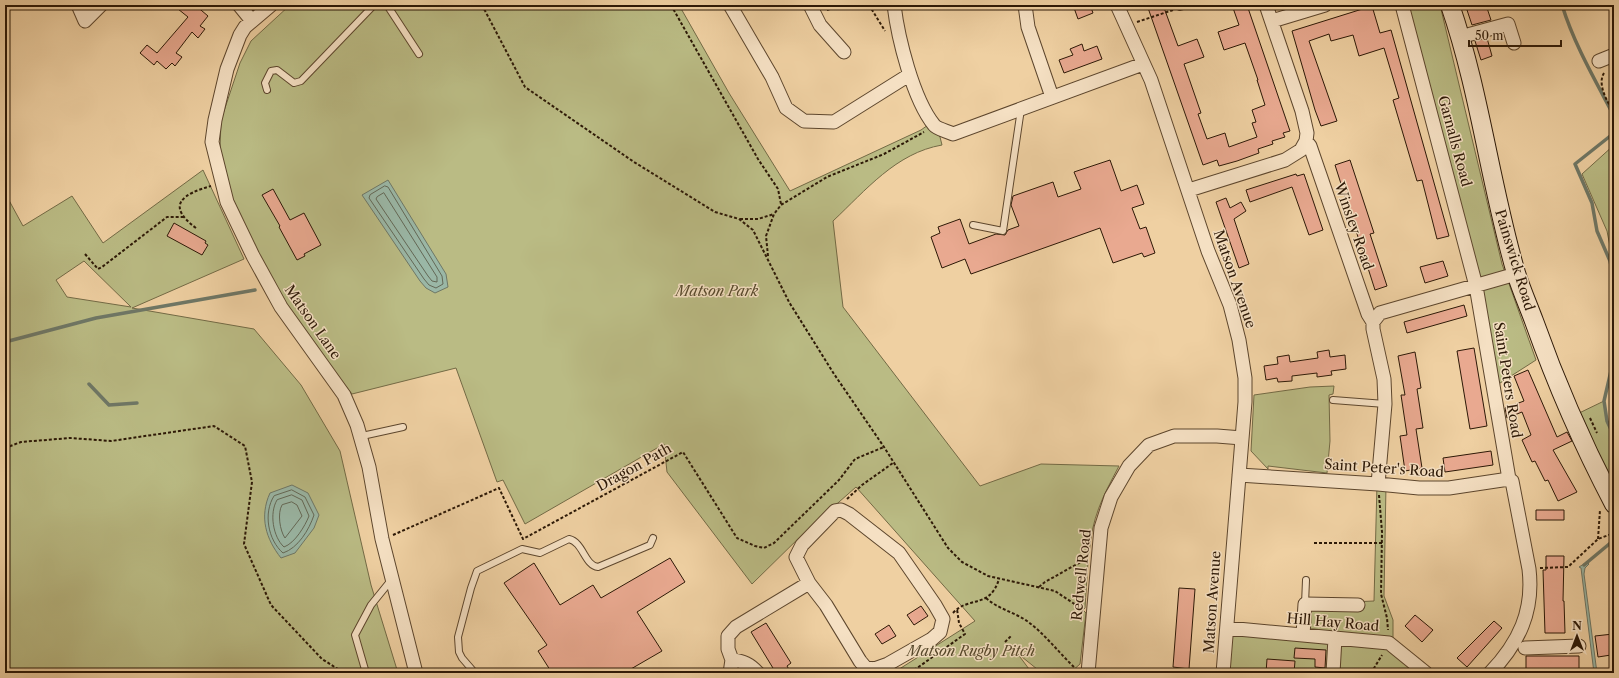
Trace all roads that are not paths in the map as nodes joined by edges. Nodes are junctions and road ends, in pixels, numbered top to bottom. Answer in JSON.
{"nodes":[{"id":1,"x":78,"y":5,"type":"edge"},
{"id":2,"x":101,"y":5,"type":"edge"},
{"id":3,"x":239,"y":5,"type":"edge"},
{"id":4,"x":271,"y":5,"type":"edge"},
{"id":5,"x":374,"y":5,"type":"edge"},
{"id":6,"x":387,"y":5,"type":"edge"},
{"id":7,"x":730,"y":5,"type":"edge"},
{"id":8,"x":810,"y":5,"type":"edge"},
{"id":9,"x":894,"y":5,"type":"edge"},
{"id":10,"x":1025,"y":5,"type":"edge"},
{"id":11,"x":1117,"y":5,"type":"edge"},
{"id":12,"x":1266,"y":5,"type":"edge"},
{"id":13,"x":1325,"y":5,"type":"edge"},
{"id":14,"x":1402,"y":5,"type":"edge"},
{"id":15,"x":1450,"y":5,"type":"edge"},
{"id":16,"x":252,"y":21,"type":"junction"},
{"id":17,"x":1272,"y":21,"type":"junction"},
{"id":18,"x":1460,"y":37,"type":"junction"},
{"id":19,"x":1514,"y":44,"type":"dead end"},
{"id":20,"x":844,"y":52,"type":"dead end"},
{"id":21,"x":419,"y":54,"type":"dead end"},
{"id":22,"x":1614,"y":55,"type":"edge"},
{"id":23,"x":1143,"y":64,"type":"junction"},
{"id":24,"x":1602,"y":67,"type":"road end"},
{"id":25,"x":909,"y":75,"type":"junction"},
{"id":26,"x":267,"y":90,"type":"dead end"},
{"id":27,"x":1052,"y":97,"type":"junction"},
{"id":28,"x":1020,"y":109,"type":"junction"},
{"id":29,"x":1306,"y":141,"type":"junction"},
{"id":30,"x":1189,"y":190,"type":"junction"},
{"id":31,"x":973,"y":225,"type":"dead end"},
{"id":32,"x":1516,"y":274,"type":"junction"},
{"id":33,"x":1476,"y":286,"type":"junction"},
{"id":34,"x":1374,"y":322,"type":"junction"},
{"id":35,"x":1333,"y":400,"type":"dead end"},
{"id":36,"x":1385,"y":404,"type":"junction"},
{"id":37,"x":403,"y":427,"type":"dead end"},
{"id":38,"x":362,"y":436,"type":"junction"},
{"id":39,"x":1242,"y":438,"type":"junction"},
{"id":40,"x":1239,"y":475,"type":"junction"},
{"id":41,"x":1509,"y":479,"type":"junction"},
{"id":42,"x":1378,"y":484,"type":"junction"},
{"id":43,"x":1610,"y":497,"type":"edge"},
{"id":44,"x":653,"y":538,"type":"dead end"},
{"id":45,"x":392,"y":579,"type":"junction"},
{"id":46,"x":1306,"y":580,"type":"dead end"},
{"id":47,"x":809,"y":583,"type":"junction"},
{"id":48,"x":1305,"y":604,"type":"junction"},
{"id":49,"x":1358,"y":605,"type":"dead end"},
{"id":50,"x":1227,"y":628,"type":"junction"},
{"id":51,"x":1303,"y":635,"type":"junction"},
{"id":52,"x":1335,"y":638,"type":"junction"},
{"id":53,"x":1579,"y":646,"type":"dead end"},
{"id":54,"x":1525,"y":648,"type":"dead end"},
{"id":55,"x":731,"y":667,"type":"edge"},
{"id":56,"x":366,"y":673,"type":"edge"},
{"id":57,"x":416,"y":673,"type":"edge"},
{"id":58,"x":475,"y":673,"type":"edge"},
{"id":59,"x":758,"y":673,"type":"edge"},
{"id":60,"x":1088,"y":673,"type":"edge"},
{"id":61,"x":1223,"y":673,"type":"edge"},
{"id":62,"x":1333,"y":673,"type":"edge"},
{"id":63,"x":1426,"y":673,"type":"edge"},
{"id":64,"x":1490,"y":673,"type":"edge"}],
"edges":[{"from":1,"to":2,"type":"street"},
{"from":3,"to":16,"type":"street"},
{"from":4,"to":16,"type":"street","name":"Matson Lane"},
{"from":5,"to":26,"type":"lane"},
{"from":6,"to":21,"type":"lane"},
{"from":7,"to":25,"type":"street"},
{"from":8,"to":20,"type":"street"},
{"from":9,"to":25,"type":"street"},
{"from":10,"to":27,"type":"street"},
{"from":11,"to":23,"type":"street","name":"Matson Avenue"},
{"from":12,"to":17,"type":"street","name":"Winsley Road"},
{"from":13,"to":17,"type":"street"},
{"from":14,"to":33,"type":"street","name":"Garnalls Road"},
{"from":15,"to":18,"type":"main road","name":"Painswick Road"},
{"from":16,"to":38,"type":"street","name":"Matson Lane"},
{"from":17,"to":29,"type":"street","name":"Winsley Road"},
{"from":18,"to":19,"type":"street"},
{"from":18,"to":32,"type":"main road","name":"Painswick Road"},
{"from":22,"to":24,"type":"street"},
{"from":23,"to":27,"type":"street"},
{"from":23,"to":30,"type":"street","name":"Matson Avenue"},
{"from":25,"to":28,"type":"street"},
{"from":27,"to":28,"type":"street"},
{"from":28,"to":31,"type":"lane"},
{"from":29,"to":30,"type":"street"},
{"from":29,"to":34,"type":"street","name":"Winsley Road"},
{"from":30,"to":39,"type":"street","name":"Matson Avenue"},
{"from":32,"to":33,"type":"street"},
{"from":32,"to":43,"type":"main road","name":"Painswick Road"},
{"from":33,"to":34,"type":"street"},
{"from":33,"to":41,"type":"street","name":"Saint Peters Road"},
{"from":34,"to":36,"type":"street"},
{"from":35,"to":36,"type":"lane"},
{"from":36,"to":42,"type":"street"},
{"from":37,"to":38,"type":"lane"},
{"from":38,"to":45,"type":"street","name":"Matson Lane"},
{"from":39,"to":40,"type":"street","name":"Matson Avenue"},
{"from":39,"to":60,"type":"street","name":"Redwell Road"},
{"from":40,"to":42,"type":"street","name":"Saint Peter's Road"},
{"from":40,"to":50,"type":"street","name":"Matson Avenue"},
{"from":41,"to":42,"type":"street","name":"Saint Peter's Road"},
{"from":41,"to":64,"type":"street"},
{"from":44,"to":58,"type":"lane"},
{"from":45,"to":56,"type":"lane"},
{"from":45,"to":57,"type":"street","name":"Matson Lane"},
{"from":46,"to":48,"type":"lane"},
{"from":47,"to":47,"type":"street"},
{"from":47,"to":55,"type":"street"},
{"from":48,"to":49,"type":"street"},
{"from":48,"to":51,"type":"street"},
{"from":50,"to":51,"type":"street","name":"Hill Hay Road"},
{"from":50,"to":61,"type":"street","name":"Matson Avenue"},
{"from":51,"to":52,"type":"street","name":"Hill Hay Road"},
{"from":52,"to":62,"type":"street"},
{"from":52,"to":63,"type":"street","name":"Hill Hay Road"},
{"from":53,"to":54,"type":"street"},
{"from":55,"to":59,"type":"street"}]}
